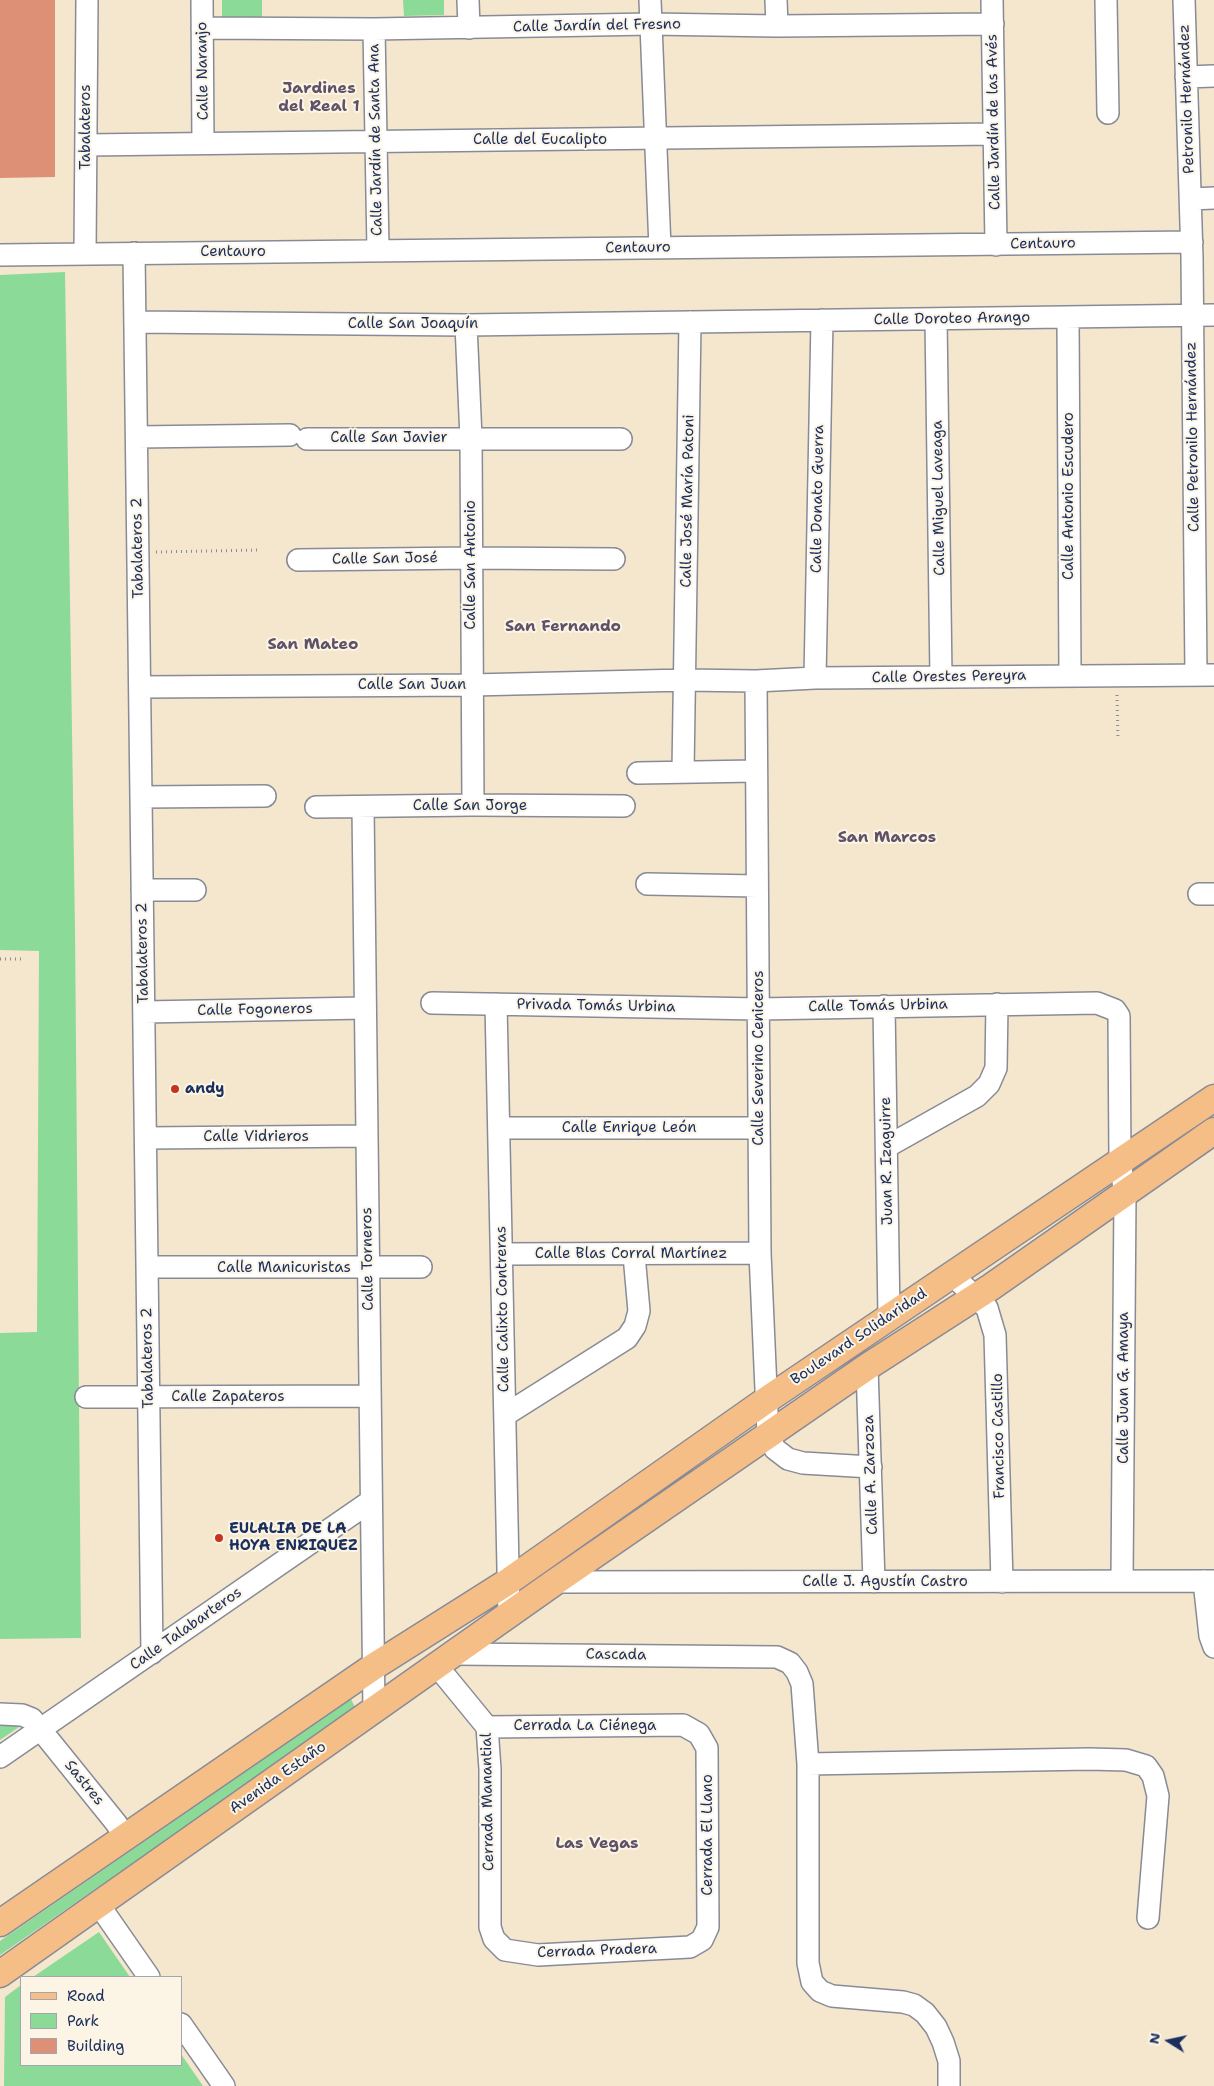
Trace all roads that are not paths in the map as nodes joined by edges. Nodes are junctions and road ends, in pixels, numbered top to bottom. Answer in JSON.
{"nodes":[{"id":1,"x":87,"y":0,"type":"edge"},
{"id":2,"x":202,"y":0,"type":"edge"},
{"id":3,"x":468,"y":0,"type":"edge"},
{"id":4,"x":650,"y":0,"type":"edge"},
{"id":5,"x":776,"y":0,"type":"edge"},
{"id":6,"x":992,"y":0,"type":"edge"},
{"id":7,"x":1106,"y":0,"type":"edge"},
{"id":8,"x":1184,"y":0,"type":"edge"},
{"id":9,"x":651,"y":24,"type":"junction"},
{"id":10,"x":992,"y":24,"type":"junction"},
{"id":11,"x":777,"y":26,"type":"junction"},
{"id":12,"x":202,"y":28,"type":"junction"},
{"id":13,"x":469,"y":28,"type":"junction"},
{"id":14,"x":374,"y":29,"type":"junction"},
{"id":15,"x":1214,"y":76,"type":"edge"},
{"id":16,"x":1186,"y":77,"type":"junction"},
{"id":17,"x":1108,"y":113,"type":"dead end"},
{"id":18,"x":994,"y":134,"type":"junction"},
{"id":19,"x":656,"y":139,"type":"junction"},
{"id":20,"x":375,"y":141,"type":"junction"},
{"id":21,"x":203,"y":143,"type":"junction"},
{"id":22,"x":86,"y":145,"type":"junction"},
{"id":23,"x":1214,"y":198,"type":"edge"},
{"id":24,"x":1191,"y":199,"type":"junction"},
{"id":25,"x":1192,"y":242,"type":"junction"},
{"id":26,"x":996,"y":245,"type":"junction"},
{"id":27,"x":660,"y":248,"type":"junction"},
{"id":28,"x":378,"y":250,"type":"junction"},
{"id":29,"x":134,"y":252,"type":"junction"},
{"id":30,"x":85,"y":253,"type":"junction"},
{"id":31,"x":0,"y":255,"type":"edge"},
{"id":32,"x":1214,"y":315,"type":"edge"},
{"id":33,"x":1192,"y":316,"type":"junction"},
{"id":34,"x":1068,"y":317,"type":"junction"},
{"id":35,"x":936,"y":319,"type":"junction"},
{"id":36,"x":822,"y":320,"type":"junction"},
{"id":37,"x":135,"y":322,"type":"junction"},
{"id":38,"x":690,"y":322,"type":"junction"},
{"id":39,"x":466,"y":325,"type":"junction"},
{"id":40,"x":137,"y":437,"type":"junction"},
{"id":41,"x":471,"y":438,"type":"junction"},
{"id":42,"x":621,"y":439,"type":"dead end"},
{"id":43,"x":471,"y":558,"type":"junction"},
{"id":44,"x":298,"y":560,"type":"dead end"},
{"id":45,"x":614,"y":560,"type":"dead end"},
{"id":46,"x":1205,"y":675,"type":"edge"},
{"id":47,"x":1070,"y":676,"type":"junction"},
{"id":48,"x":942,"y":677,"type":"junction"},
{"id":49,"x":815,"y":678,"type":"junction"},
{"id":50,"x":685,"y":680,"type":"junction"},
{"id":51,"x":756,"y":681,"type":"junction"},
{"id":52,"x":472,"y":685,"type":"junction"},
{"id":53,"x":140,"y":687,"type":"junction"},
{"id":54,"x":683,"y":771,"type":"junction"},
{"id":55,"x":755,"y":771,"type":"junction"},
{"id":56,"x":638,"y":773,"type":"dead end"},
{"id":57,"x":265,"y":796,"type":"dead end"},
{"id":58,"x":141,"y":798,"type":"junction"},
{"id":59,"x":473,"y":805,"type":"junction"},
{"id":60,"x":624,"y":806,"type":"dead end"},
{"id":61,"x":316,"y":807,"type":"dead end"},
{"id":62,"x":363,"y":807,"type":"junction"},
{"id":63,"x":647,"y":884,"type":"dead end"},
{"id":64,"x":757,"y":886,"type":"junction"},
{"id":65,"x":142,"y":890,"type":"junction"},
{"id":66,"x":195,"y":890,"type":"dead end"},
{"id":67,"x":432,"y":1003,"type":"dead end"},
{"id":68,"x":496,"y":1004,"type":"junction"},
{"id":69,"x":997,"y":1004,"type":"junction"},
{"id":70,"x":884,"y":1006,"type":"junction"},
{"id":71,"x":365,"y":1008,"type":"junction"},
{"id":72,"x":759,"y":1008,"type":"junction"},
{"id":73,"x":144,"y":1012,"type":"junction"},
{"id":74,"x":1214,"y":1098,"type":"edge"},
{"id":75,"x":499,"y":1128,"type":"junction"},
{"id":76,"x":759,"y":1128,"type":"junction"},
{"id":77,"x":1214,"y":1131,"type":"edge"},
{"id":78,"x":367,"y":1136,"type":"junction"},
{"id":79,"x":146,"y":1138,"type":"junction"},
{"id":80,"x":888,"y":1146,"type":"junction"},
{"id":81,"x":1120,"y":1161,"type":"junction"},
{"id":82,"x":1125,"y":1195,"type":"junction"},
{"id":83,"x":760,"y":1253,"type":"junction"},
{"id":84,"x":502,"y":1254,"type":"junction"},
{"id":85,"x":634,"y":1255,"type":"junction"},
{"id":86,"x":147,"y":1267,"type":"junction"},
{"id":87,"x":420,"y":1267,"type":"dead end"},
{"id":88,"x":368,"y":1268,"type":"junction"},
{"id":89,"x":950,"y":1274,"type":"junction"},
{"id":90,"x":976,"y":1297,"type":"junction"},
{"id":91,"x":889,"y":1316,"type":"junction"},
{"id":92,"x":867,"y":1367,"type":"junction"},
{"id":93,"x":370,"y":1396,"type":"junction"},
{"id":94,"x":86,"y":1397,"type":"dead end"},
{"id":95,"x":149,"y":1397,"type":"junction"},
{"id":96,"x":765,"y":1401,"type":"junction"},
{"id":97,"x":505,"y":1415,"type":"junction"},
{"id":98,"x":768,"y":1435,"type":"junction"},
{"id":99,"x":870,"y":1467,"type":"junction"},
{"id":100,"x":371,"y":1501,"type":"junction"},
{"id":101,"x":509,"y":1581,"type":"junction"},
{"id":102,"x":1122,"y":1581,"type":"junction"},
{"id":103,"x":1209,"y":1581,"type":"edge"},
{"id":104,"x":555,"y":1582,"type":"junction"},
{"id":105,"x":874,"y":1582,"type":"junction"},
{"id":106,"x":1002,"y":1582,"type":"junction"},
{"id":107,"x":509,"y":1615,"type":"junction"},
{"id":108,"x":1214,"y":1647,"type":"edge"},
{"id":109,"x":152,"y":1653,"type":"junction"},
{"id":110,"x":446,"y":1660,"type":"junction"},
{"id":111,"x":373,"y":1667,"type":"junction"},
{"id":112,"x":374,"y":1711,"type":"junction"},
{"id":113,"x":0,"y":1714,"type":"edge"},
{"id":114,"x":683,"y":1725,"type":"joint"},
{"id":115,"x":487,"y":1727,"type":"junction"},
{"id":116,"x":41,"y":1729,"type":"junction"},
{"id":117,"x":0,"y":1757,"type":"edge"},
{"id":118,"x":808,"y":1764,"type":"junction"},
{"id":119,"x":126,"y":1838,"type":"junction"},
{"id":120,"x":99,"y":1905,"type":"junction"},
{"id":121,"x":1148,"y":1918,"type":"dead end"},
{"id":122,"x":0,"y":1923,"type":"edge"},
{"id":123,"x":690,"y":1947,"type":"joint"},
{"id":124,"x":505,"y":1950,"type":"joint"},
{"id":125,"x":0,"y":1974,"type":"edge"},
{"id":126,"x":148,"y":1976,"type":"edge"},
{"id":127,"x":182,"y":2025,"type":"edge"},
{"id":128,"x":224,"y":2086,"type":"edge"},
{"id":129,"x":949,"y":2086,"type":"edge"}],
"edges":[{"from":1,"to":22,"type":"street","name":"Tabalateros"},
{"from":2,"to":12,"type":"street","name":"Calle Naranjo"},
{"from":3,"to":13,"type":"street"},
{"from":4,"to":9,"type":"street"},
{"from":5,"to":11,"type":"street"},
{"from":6,"to":10,"type":"street","name":"Calle Jardín de las Avés"},
{"from":7,"to":17,"type":"street"},
{"from":8,"to":16,"type":"street","name":"Petronilo Hernández"},
{"from":9,"to":11,"type":"street","name":"Calle Jardín del Fresno"},
{"from":9,"to":13,"type":"street","name":"Calle Jardín del Fresno"},
{"from":9,"to":19,"type":"street"},
{"from":10,"to":11,"type":"street","name":"Calle Jardín del Fresno"},
{"from":10,"to":18,"type":"street","name":"Calle Jardín de las Avés"},
{"from":12,"to":14,"type":"street","name":"Calle Jardín del Fresno"},
{"from":12,"to":21,"type":"street","name":"Calle Naranjo"},
{"from":13,"to":14,"type":"street","name":"Calle Jardín del Fresno"},
{"from":14,"to":20,"type":"street","name":"Calle Jardín de Santa Ana"},
{"from":15,"to":16,"type":"street"},
{"from":16,"to":24,"type":"street","name":"Petronilo Hernández"},
{"from":18,"to":19,"type":"street","name":"Calle del Eucalipto"},
{"from":18,"to":26,"type":"street","name":"Calle Jardín de las Avés"},
{"from":19,"to":20,"type":"street","name":"Calle del Eucalipto"},
{"from":19,"to":27,"type":"street"},
{"from":20,"to":21,"type":"street","name":"Calle del Eucalipto"},
{"from":20,"to":28,"type":"street","name":"Calle Jardín de Santa Ana"},
{"from":21,"to":22,"type":"street","name":"Calle del Eucalipto"},
{"from":22,"to":30,"type":"street","name":"Tabalateros"},
{"from":23,"to":24,"type":"street"},
{"from":24,"to":25,"type":"street","name":"Calle Petronilo Hernández"},
{"from":25,"to":26,"type":"street","name":"Centauro"},
{"from":25,"to":33,"type":"street","name":"Calle Petronilo Hernández"},
{"from":26,"to":27,"type":"street","name":"Centauro"},
{"from":27,"to":28,"type":"street","name":"Centauro"},
{"from":28,"to":29,"type":"street","name":"Centauro"},
{"from":29,"to":30,"type":"street","name":"Centauro"},
{"from":29,"to":37,"type":"street","name":"Tabalateros 2"},
{"from":30,"to":31,"type":"street","name":"Centauro"},
{"from":32,"to":33,"type":"street","name":"Calle Doroteo Arango"},
{"from":33,"to":34,"type":"street","name":"Calle Doroteo Arango"},
{"from":33,"to":46,"type":"street","name":"Calle Petronilo Hernández"},
{"from":34,"to":35,"type":"street","name":"Calle Doroteo Arango"},
{"from":34,"to":47,"type":"street","name":"Calle Antonio Escudero"},
{"from":35,"to":36,"type":"street","name":"Calle Doroteo Arango"},
{"from":35,"to":48,"type":"street","name":"Calle Miguel Laveaga"},
{"from":36,"to":38,"type":"street","name":"Calle Doroteo Arango"},
{"from":36,"to":49,"type":"street","name":"Calle Donato Guerra"},
{"from":37,"to":39,"type":"street","name":"Calle San Joaquín"},
{"from":37,"to":40,"type":"street","name":"Tabalateros 2"},
{"from":38,"to":39,"type":"street","name":"Calle San Joaquín"},
{"from":38,"to":50,"type":"street","name":"Calle José María Patoni"},
{"from":39,"to":41,"type":"street","name":"Calle San Antonio"},
{"from":40,"to":41,"type":"street","name":"Calle San Javier"},
{"from":40,"to":53,"type":"street","name":"Tabalateros 2"},
{"from":41,"to":42,"type":"street","name":"Calle San Javier"},
{"from":41,"to":43,"type":"street","name":"Calle San Antonio"},
{"from":43,"to":44,"type":"street","name":"Calle San José"},
{"from":43,"to":45,"type":"street","name":"Calle San José"},
{"from":43,"to":52,"type":"street","name":"Calle San Antonio"},
{"from":46,"to":47,"type":"street","name":"Calle Orestes Pereyra"},
{"from":47,"to":48,"type":"street","name":"Calle Orestes Pereyra"},
{"from":48,"to":49,"type":"street","name":"Calle Orestes Pereyra"},
{"from":49,"to":51,"type":"street","name":"Calle Orestes Pereyra"},
{"from":50,"to":51,"type":"street","name":"Calle Orestes Pereyra"},
{"from":50,"to":52,"type":"street","name":"Calle San Juan"},
{"from":50,"to":54,"type":"street","name":"Calle José María Patoni"},
{"from":51,"to":55,"type":"street","name":"Calle Severino Ceniceros"},
{"from":52,"to":53,"type":"street","name":"Calle San Juan"},
{"from":52,"to":59,"type":"street","name":"Calle San Antonio"},
{"from":53,"to":58,"type":"street","name":"Tabalateros 2"},
{"from":54,"to":55,"type":"street"},
{"from":54,"to":56,"type":"street"},
{"from":55,"to":64,"type":"street","name":"Calle Severino Ceniceros"},
{"from":57,"to":58,"type":"street"},
{"from":58,"to":65,"type":"street","name":"Tabalateros 2"},
{"from":59,"to":60,"type":"street","name":"Calle San Jorge"},
{"from":59,"to":62,"type":"street","name":"Calle San Jorge"},
{"from":61,"to":62,"type":"street","name":"Calle San Jorge"},
{"from":62,"to":71,"type":"street","name":"Calle Torneros"},
{"from":63,"to":64,"type":"street"},
{"from":64,"to":72,"type":"street","name":"Calle Severino Ceniceros"},
{"from":65,"to":66,"type":"street"},
{"from":65,"to":73,"type":"street","name":"Tabalateros 2"},
{"from":67,"to":68,"type":"street","name":"Privada Tomás Urbina"},
{"from":68,"to":72,"type":"street","name":"Privada Tomás Urbina"},
{"from":68,"to":75,"type":"street","name":"Calle Calixto Contreras"},
{"from":69,"to":70,"type":"street","name":"Calle Tomás Urbina"},
{"from":69,"to":80,"type":"street"},
{"from":69,"to":81,"type":"street","name":"Calle Juan G. Amaya"},
{"from":70,"to":72,"type":"street","name":"Calle Tomás Urbina"},
{"from":70,"to":80,"type":"street","name":"Juan R. Izaguirre"},
{"from":71,"to":73,"type":"street","name":"Calle Fogoneros"},
{"from":71,"to":78,"type":"street","name":"Calle Torneros"},
{"from":72,"to":76,"type":"street","name":"Calle Severino Ceniceros"},
{"from":73,"to":79,"type":"street","name":"Tabalateros 2"},
{"from":74,"to":81,"type":"main road","name":"Boulevard Solidaridad"},
{"from":75,"to":76,"type":"street","name":"Calle Enrique León"},
{"from":75,"to":84,"type":"street","name":"Calle Calixto Contreras"},
{"from":76,"to":83,"type":"street","name":"Calle Severino Ceniceros"},
{"from":77,"to":82,"type":"main road","name":"Boulevard Solidaridad"},
{"from":78,"to":79,"type":"street","name":"Calle Vidrieros"},
{"from":78,"to":88,"type":"street","name":"Calle Torneros"},
{"from":79,"to":86,"type":"street","name":"Tabalateros 2"},
{"from":80,"to":91,"type":"street","name":"Juan R. Izaguirre"},
{"from":81,"to":82,"type":"street","name":"Calle Juan G. Amaya"},
{"from":81,"to":89,"type":"main road","name":"Boulevard Solidaridad"},
{"from":82,"to":90,"type":"main road","name":"Boulevard Solidaridad"},
{"from":82,"to":102,"type":"street","name":"Calle Juan G. Amaya"},
{"from":83,"to":85,"type":"street","name":"Calle Blas Corral Martínez"},
{"from":83,"to":96,"type":"street","name":"Calle Severino Ceniceros"},
{"from":84,"to":85,"type":"street","name":"Calle Blas Corral Martínez"},
{"from":84,"to":97,"type":"street","name":"Calle Calixto Contreras"},
{"from":85,"to":97,"type":"street"},
{"from":86,"to":88,"type":"street","name":"Calle Manicuristas"},
{"from":86,"to":95,"type":"street","name":"Tabalateros 2"},
{"from":87,"to":88,"type":"street","name":"Calle Manicuristas"},
{"from":88,"to":93,"type":"street","name":"Calle Torneros"},
{"from":89,"to":90,"type":"street","name":"Francisco Castillo"},
{"from":89,"to":91,"type":"main road","name":"Boulevard Solidaridad"},
{"from":90,"to":92,"type":"main road","name":"Boulevard Solidaridad"},
{"from":90,"to":106,"type":"street","name":"Francisco Castillo"},
{"from":91,"to":96,"type":"main road","name":"Boulevard Solidaridad"},
{"from":92,"to":98,"type":"main road","name":"Boulevard Solidaridad"},
{"from":92,"to":99,"type":"street","name":"Calle A. Zarzoza"},
{"from":93,"to":95,"type":"street","name":"Calle Zapateros"},
{"from":93,"to":100,"type":"street","name":"Calle Torneros"},
{"from":94,"to":95,"type":"street","name":"Calle Zapateros"},
{"from":95,"to":109,"type":"street","name":"Tabalateros 2"},
{"from":96,"to":98,"type":"street","name":"Calle Severino Ceniceros"},
{"from":96,"to":101,"type":"main road","name":"Boulevard Solidaridad"},
{"from":97,"to":101,"type":"street","name":"Calle Calixto Contreras"},
{"from":98,"to":99,"type":"street"},
{"from":98,"to":104,"type":"main road","name":"Boulevard Solidaridad"},
{"from":99,"to":105,"type":"street","name":"Calle A. Zarzoza"},
{"from":100,"to":109,"type":"street","name":"Calle Talabarteros"},
{"from":100,"to":111,"type":"street","name":"Calle Torneros"},
{"from":101,"to":107,"type":"street","name":"Calle Calixto Contreras"},
{"from":101,"to":111,"type":"main road"},
{"from":102,"to":103,"type":"street","name":"Calle J. Agustín Castro"},
{"from":102,"to":106,"type":"street","name":"Calle J. Agustín Castro"},
{"from":103,"to":108,"type":"street"},
{"from":104,"to":105,"type":"street","name":"Calle J. Agustín Castro"},
{"from":104,"to":107,"type":"main road","name":"Avenida Estaño"},
{"from":105,"to":106,"type":"street","name":"Calle J. Agustín Castro"},
{"from":107,"to":110,"type":"main road","name":"Avenida Estaño"},
{"from":109,"to":116,"type":"street","name":"Calle Talabarteros"},
{"from":110,"to":112,"type":"main road","name":"Avenida Estaño"},
{"from":110,"to":115,"type":"street","name":"Cerrada Manantial"},
{"from":110,"to":118,"type":"street","name":"Cascada"},
{"from":111,"to":112,"type":"street","name":"Calle Torneros"},
{"from":111,"to":119,"type":"main road"},
{"from":112,"to":120,"type":"main road","name":"Avenida Estaño"},
{"from":113,"to":116,"type":"street","name":"Sastres"},
{"from":114,"to":115,"type":"street","name":"Cerrada La Ciénega"},
{"from":114,"to":123,"type":"street","name":"Cerrada El Llano"},
{"from":115,"to":124,"type":"street","name":"Cerrada Manantial"},
{"from":116,"to":117,"type":"street","name":"Calle Talabarteros"},
{"from":116,"to":119,"type":"street","name":"Sastres"},
{"from":118,"to":121,"type":"street"},
{"from":118,"to":129,"type":"street"},
{"from":119,"to":122,"type":"main road"},
{"from":120,"to":125,"type":"main road","name":"Avenida Estaño"},
{"from":120,"to":126,"type":"street"},
{"from":123,"to":124,"type":"street","name":"Cerrada Pradera"},
{"from":127,"to":128,"type":"street"}]}
